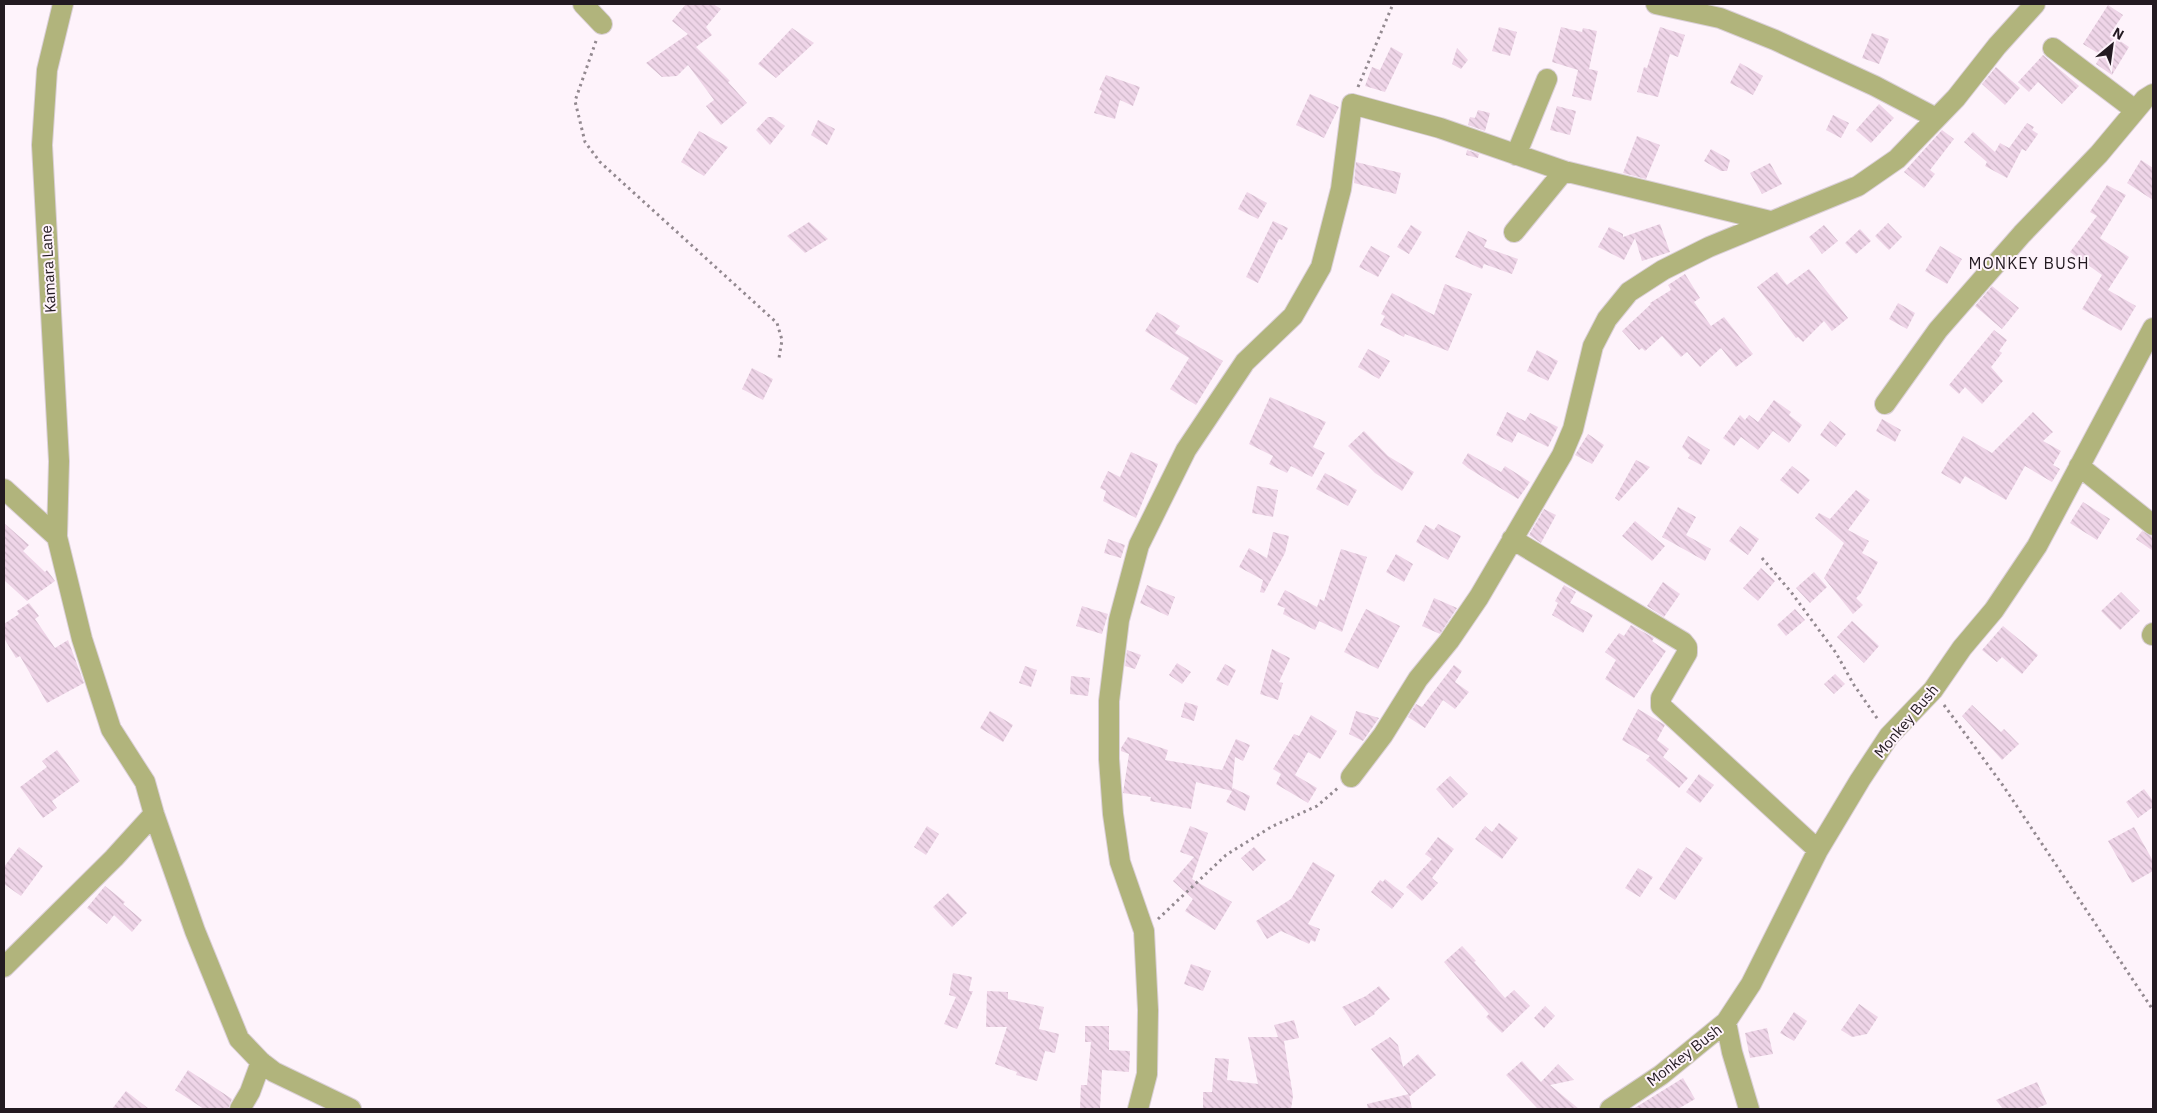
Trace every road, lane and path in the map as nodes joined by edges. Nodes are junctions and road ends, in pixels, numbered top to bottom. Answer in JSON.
{"nodes":[{"id":1,"x":64,"y":4,"type":"edge"},
{"id":2,"x":583,"y":4,"type":"edge"},
{"id":3,"x":1393,"y":4,"type":"edge"},
{"id":4,"x":1656,"y":4,"type":"edge"},
{"id":5,"x":2035,"y":4,"type":"edge"},
{"id":6,"x":602,"y":24,"type":"joint"},
{"id":7,"x":2053,"y":48,"type":"dead end"},
{"id":8,"x":1547,"y":79,"type":"dead end"},
{"id":9,"x":2153,"y":94,"type":"edge"},
{"id":10,"x":1352,"y":104,"type":"junction"},
{"id":11,"x":2135,"y":110,"type":"junction"},
{"id":12,"x":1936,"y":118,"type":"junction"},
{"id":13,"x":1516,"y":155,"type":"junction"},
{"id":14,"x":1564,"y":171,"type":"junction"},
{"id":15,"x":1770,"y":221,"type":"junction"},
{"id":16,"x":1514,"y":232,"type":"dead end"},
{"id":17,"x":2153,"y":328,"type":"edge"},
{"id":18,"x":779,"y":358,"type":"dead end"},
{"id":19,"x":1885,"y":404,"type":"dead end"},
{"id":20,"x":2079,"y":466,"type":"junction"},
{"id":21,"x":4,"y":489,"type":"edge"},
{"id":22,"x":2153,"y":525,"type":"edge"},
{"id":23,"x":57,"y":537,"type":"junction"},
{"id":24,"x":1512,"y":539,"type":"junction"},
{"id":25,"x":1762,"y":558,"type":"dead end"},
{"id":26,"x":1933,"y":690,"type":"junction"},
{"id":27,"x":1889,"y":736,"type":"junction"},
{"id":28,"x":1351,"y":777,"type":"joint"},
{"id":29,"x":154,"y":814,"type":"junction"},
{"id":30,"x":1818,"y":850,"type":"junction"},
{"id":31,"x":1144,"y":930,"type":"junction"},
{"id":32,"x":4,"y":967,"type":"edge"},
{"id":33,"x":2153,"y":1010,"type":"edge"},
{"id":34,"x":1726,"y":1022,"type":"junction"},
{"id":35,"x":261,"y":1062,"type":"junction"},
{"id":36,"x":240,"y":1109,"type":"edge"},
{"id":37,"x":351,"y":1109,"type":"edge"},
{"id":38,"x":1138,"y":1109,"type":"edge"},
{"id":39,"x":1610,"y":1109,"type":"edge"},
{"id":40,"x":1749,"y":1109,"type":"edge"}],
"edges":[{"from":1,"to":23,"type":"street","name":"Kamara Lane"},
{"from":2,"to":6,"type":"street"},
{"from":3,"to":10,"type":"path"},
{"from":4,"to":12,"type":"street"},
{"from":5,"to":12,"type":"street"},
{"from":6,"to":18,"type":"path"},
{"from":7,"to":11,"type":"street"},
{"from":8,"to":13,"type":"street"},
{"from":9,"to":11,"type":"street"},
{"from":10,"to":13,"type":"street"},
{"from":10,"to":31,"type":"street"},
{"from":11,"to":19,"type":"street"},
{"from":12,"to":15,"type":"street"},
{"from":13,"to":14,"type":"street"},
{"from":14,"to":15,"type":"street"},
{"from":14,"to":16,"type":"street"},
{"from":15,"to":24,"type":"street"},
{"from":17,"to":20,"type":"street","name":"Monkey Bush"},
{"from":20,"to":22,"type":"street"},
{"from":20,"to":26,"type":"street","name":"Monkey Bush"},
{"from":21,"to":23,"type":"street"},
{"from":23,"to":29,"type":"street","name":"Kamara Lane"},
{"from":24,"to":28,"type":"street"},
{"from":24,"to":30,"type":"street"},
{"from":25,"to":27,"type":"path"},
{"from":26,"to":27,"type":"street","name":"Monkey Bush"},
{"from":26,"to":33,"type":"path"},
{"from":27,"to":30,"type":"street","name":"Monkey Bush"},
{"from":28,"to":31,"type":"path"},
{"from":29,"to":32,"type":"street"},
{"from":29,"to":35,"type":"street","name":"Kamara Lane"},
{"from":30,"to":34,"type":"street","name":"Monkey Bush"},
{"from":31,"to":38,"type":"street"},
{"from":34,"to":39,"type":"street","name":"Monkey Bush"},
{"from":34,"to":40,"type":"street"},
{"from":35,"to":36,"type":"street"},
{"from":35,"to":37,"type":"street","name":"Kamara Lane"}]}
